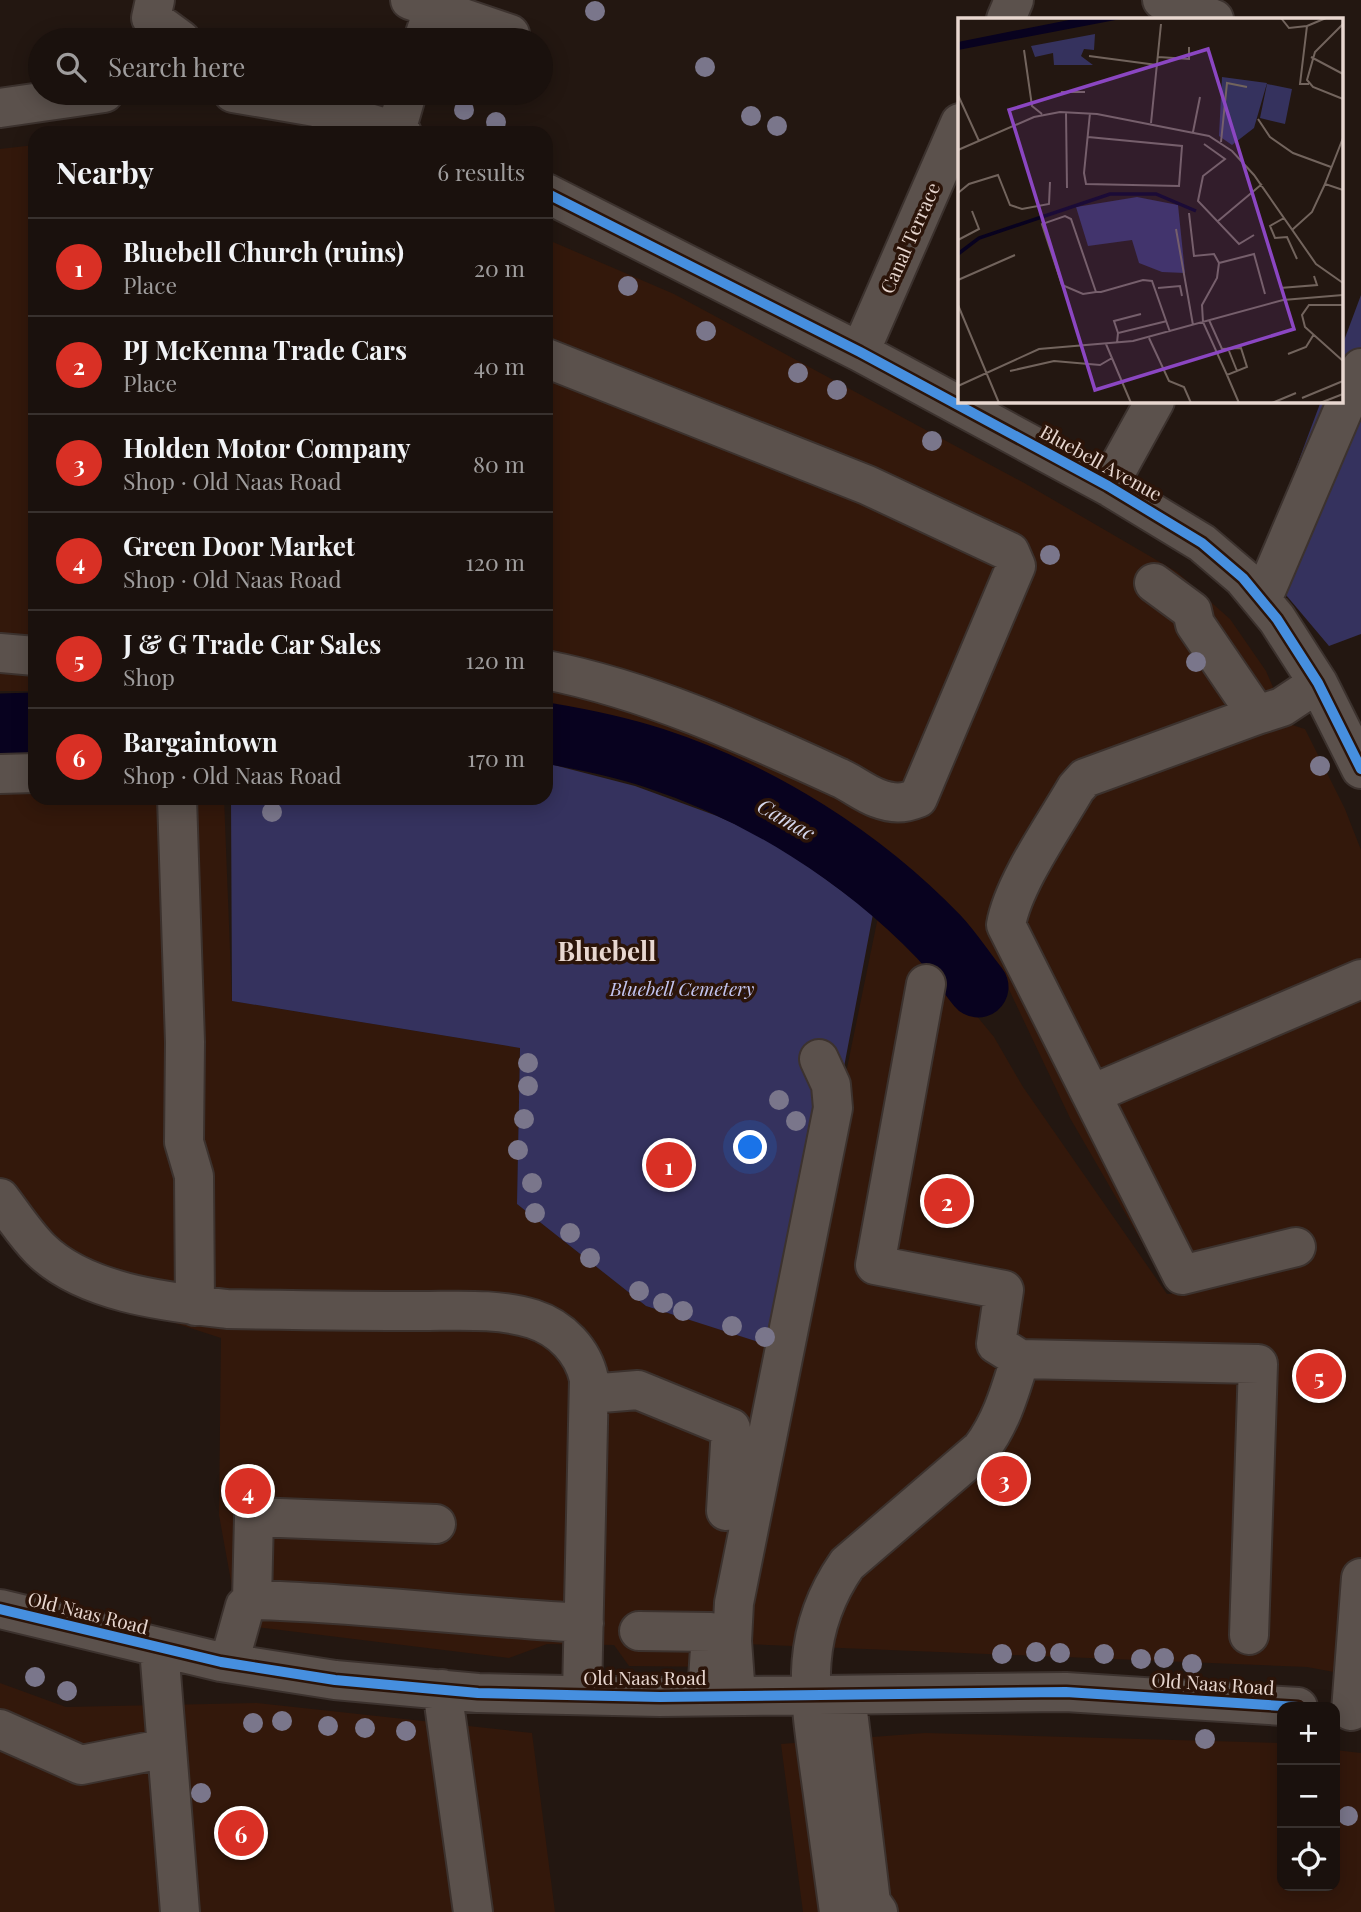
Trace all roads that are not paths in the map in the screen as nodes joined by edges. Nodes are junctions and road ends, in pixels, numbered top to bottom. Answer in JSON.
{"nodes":[{"id":1,"x":155,"y":0,"type":"edge"},
{"id":2,"x":1013,"y":0,"type":"edge"},
{"id":3,"x":1162,"y":0,"type":"edge"},
{"id":4,"x":1230,"y":0,"type":"edge"},
{"id":5,"x":423,"y":16,"type":"edge"},
{"id":6,"x":1006,"y":18,"type":"edge"},
{"id":7,"x":1211,"y":18,"type":"edge"},
{"id":8,"x":1223,"y":18,"type":"edge"},
{"id":9,"x":165,"y":28,"type":"edge"},
{"id":10,"x":481,"y":28,"type":"edge"},
{"id":11,"x":28,"y":104,"type":"edge"},
{"id":12,"x":303,"y":105,"type":"edge"},
{"id":13,"x":405,"y":105,"type":"edge"},
{"id":14,"x":0,"y":108,"type":"edge"},
{"id":15,"x":347,"y":125,"type":"edge"},
{"id":16,"x":400,"y":126,"type":"edge"},
{"id":17,"x":958,"y":128,"type":"edge"},
{"id":18,"x":553,"y":198,"type":"edge"},
{"id":19,"x":860,"y":352,"type":"junction"},
{"id":20,"x":553,"y":361,"type":"edge"},
{"id":21,"x":1361,"y":368,"type":"edge"},
{"id":22,"x":1154,"y":402,"type":"edge"},
{"id":23,"x":1108,"y":486,"type":"junction"},
{"id":24,"x":1154,"y":583,"type":"dead end"},
{"id":25,"x":1262,"y":600,"type":"junction"},
{"id":26,"x":0,"y":653,"type":"edge"},
{"id":27,"x":28,"y":655,"type":"edge"},
{"id":28,"x":553,"y":671,"type":"edge"},
{"id":29,"x":1318,"y":683,"type":"junction"},
{"id":30,"x":1257,"y":715,"type":"junction"},
{"id":31,"x":1361,"y":769,"type":"edge"},
{"id":32,"x":28,"y":773,"type":"edge"},
{"id":33,"x":0,"y":774,"type":"edge"},
{"id":34,"x":177,"y":805,"type":"edge"},
{"id":35,"x":1361,"y":979,"type":"edge"},
{"id":36,"x":926,"y":984,"type":"dead end"},
{"id":37,"x":820,"y":1059,"type":"dead end"},
{"id":38,"x":1092,"y":1094,"type":"junction"},
{"id":39,"x":0,"y":1198,"type":"edge"},
{"id":40,"x":1296,"y":1247,"type":"dead end"},
{"id":41,"x":195,"y":1306,"type":"junction"},
{"id":42,"x":1020,"y":1359,"type":"junction"},
{"id":43,"x":589,"y":1394,"type":"junction"},
{"id":44,"x":726,"y":1511,"type":"dead end"},
{"id":45,"x":436,"y":1524,"type":"dead end"},
{"id":46,"x":1361,"y":1578,"type":"edge"},
{"id":47,"x":252,"y":1600,"type":"junction"},
{"id":48,"x":0,"y":1609,"type":"edge"},
{"id":49,"x":584,"y":1623,"type":"junction"},
{"id":50,"x":639,"y":1630,"type":"dead end"},
{"id":51,"x":1359,"y":1630,"type":"edge"},
{"id":52,"x":1249,"y":1635,"type":"dead end"},
{"id":53,"x":159,"y":1648,"type":"junction"},
{"id":54,"x":229,"y":1663,"type":"junction"},
{"id":55,"x":442,"y":1689,"type":"junction"},
{"id":56,"x":582,"y":1695,"type":"junction"},
{"id":57,"x":828,"y":1695,"type":"junction"},
{"id":58,"x":721,"y":1696,"type":"junction"},
{"id":59,"x":1277,"y":1706,"type":"edge"},
{"id":60,"x":1349,"y":1711,"type":"edge"},
{"id":61,"x":0,"y":1729,"type":"edge"},
{"id":62,"x":167,"y":1748,"type":"junction"},
{"id":63,"x":180,"y":1912,"type":"edge"},
{"id":64,"x":472,"y":1912,"type":"edge"},
{"id":65,"x":839,"y":1912,"type":"edge"},
{"id":66,"x":878,"y":1912,"type":"edge"}],
"edges":[{"from":1,"to":9,"type":"street"},
{"from":2,"to":6,"type":"street"},
{"from":3,"to":7,"type":"street"},
{"from":4,"to":8,"type":"street"},
{"from":5,"to":10,"type":"street"},
{"from":11,"to":14,"type":"street"},
{"from":12,"to":15,"type":"street"},
{"from":13,"to":16,"type":"street"},
{"from":17,"to":19,"type":"street","name":"Canal Terrace"},
{"from":18,"to":19,"type":"street","name":"Bluebell Avenue"},
{"from":19,"to":23,"type":"street","name":"Bluebell Avenue"},
{"from":20,"to":28,"type":"street"},
{"from":21,"to":25,"type":"street"},
{"from":22,"to":23,"type":"street"},
{"from":23,"to":25,"type":"street","name":"Bluebell Avenue"},
{"from":24,"to":30,"type":"street"},
{"from":25,"to":29,"type":"street","name":"Bluebell Avenue"},
{"from":26,"to":27,"type":"street"},
{"from":29,"to":30,"type":"street"},
{"from":29,"to":31,"type":"street","name":"Bluebell Avenue"},
{"from":30,"to":38,"type":"street"},
{"from":32,"to":33,"type":"street"},
{"from":34,"to":41,"type":"street"},
{"from":35,"to":38,"type":"street"},
{"from":36,"to":42,"type":"street"},
{"from":37,"to":58,"type":"street"},
{"from":38,"to":40,"type":"street"},
{"from":39,"to":41,"type":"street"},
{"from":41,"to":43,"type":"street"},
{"from":42,"to":52,"type":"street"},
{"from":42,"to":57,"type":"street"},
{"from":43,"to":44,"type":"street"},
{"from":43,"to":49,"type":"street"},
{"from":45,"to":47,"type":"street"},
{"from":46,"to":51,"type":"street"},
{"from":47,"to":49,"type":"street"},
{"from":47,"to":54,"type":"street"},
{"from":48,"to":53,"type":"street","name":"Old Naas Road"},
{"from":49,"to":56,"type":"street"},
{"from":50,"to":58,"type":"street"},
{"from":51,"to":60,"type":"street"},
{"from":53,"to":54,"type":"street","name":"Old Naas Road"},
{"from":53,"to":62,"type":"street"},
{"from":54,"to":55,"type":"street","name":"Old Naas Road"},
{"from":55,"to":56,"type":"street","name":"Old Naas Road"},
{"from":55,"to":64,"type":"street"},
{"from":56,"to":58,"type":"street","name":"Old Naas Road"},
{"from":57,"to":58,"type":"street","name":"Old Naas Road"},
{"from":57,"to":59,"type":"street","name":"Old Naas Road"},
{"from":57,"to":65,"type":"street"},
{"from":57,"to":66,"type":"street"},
{"from":61,"to":62,"type":"street"},
{"from":62,"to":63,"type":"street"}]}
